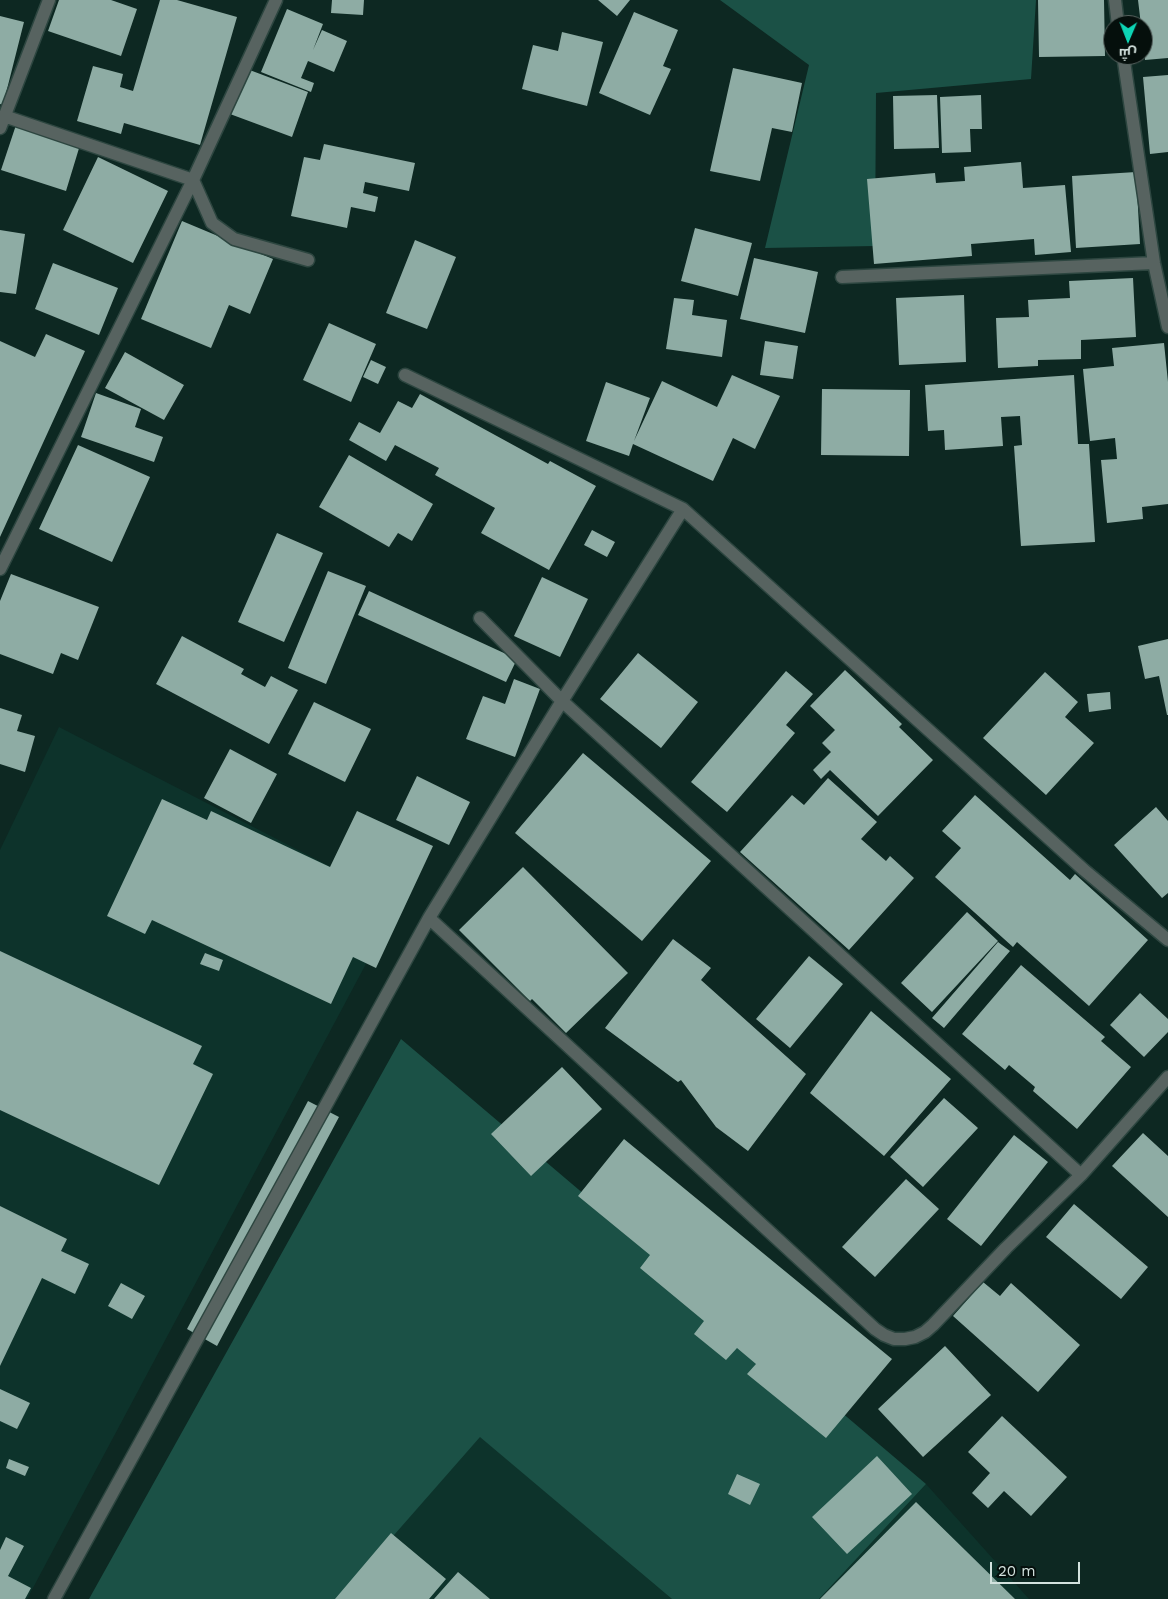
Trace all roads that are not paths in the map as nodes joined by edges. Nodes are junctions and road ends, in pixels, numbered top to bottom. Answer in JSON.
{"nodes":[{"id":1,"x":49,"y":0,"type":"edge"},
{"id":2,"x":276,"y":0,"type":"edge"},
{"id":3,"x":1115,"y":0,"type":"edge"},
{"id":4,"x":1117,"y":15,"type":"edge"},
{"id":5,"x":1124,"y":65,"type":"edge"},
{"id":6,"x":2,"y":122,"type":"edge"},
{"id":7,"x":193,"y":180,"type":"junction"},
{"id":8,"x":308,"y":260,"type":"dead end"},
{"id":9,"x":1154,"y":263,"type":"junction"},
{"id":10,"x":842,"y":277,"type":"dead end"},
{"id":11,"x":1168,"y":327,"type":"edge"},
{"id":12,"x":405,"y":375,"type":"dead end"},
{"id":13,"x":683,"y":509,"type":"junction"},
{"id":14,"x":0,"y":569,"type":"edge"},
{"id":15,"x":480,"y":618,"type":"dead end"},
{"id":16,"x":562,"y":701,"type":"junction"},
{"id":17,"x":429,"y":918,"type":"junction"},
{"id":18,"x":1168,"y":940,"type":"edge"},
{"id":19,"x":1168,"y":1077,"type":"edge"},
{"id":20,"x":1081,"y":1175,"type":"junction"},
{"id":21,"x":54,"y":1599,"type":"edge"}],
"edges":[{"from":1,"to":6,"type":"street"},
{"from":2,"to":7,"type":"street"},
{"from":3,"to":4,"type":"street"},
{"from":5,"to":9,"type":"street"},
{"from":6,"to":7,"type":"street"},
{"from":7,"to":8,"type":"street"},
{"from":7,"to":14,"type":"street"},
{"from":9,"to":10,"type":"street"},
{"from":9,"to":11,"type":"street"},
{"from":12,"to":13,"type":"street"},
{"from":13,"to":16,"type":"street"},
{"from":13,"to":18,"type":"street"},
{"from":15,"to":16,"type":"street"},
{"from":16,"to":17,"type":"street"},
{"from":16,"to":20,"type":"street"},
{"from":17,"to":20,"type":"street"},
{"from":17,"to":21,"type":"street"},
{"from":19,"to":20,"type":"street"}]}
